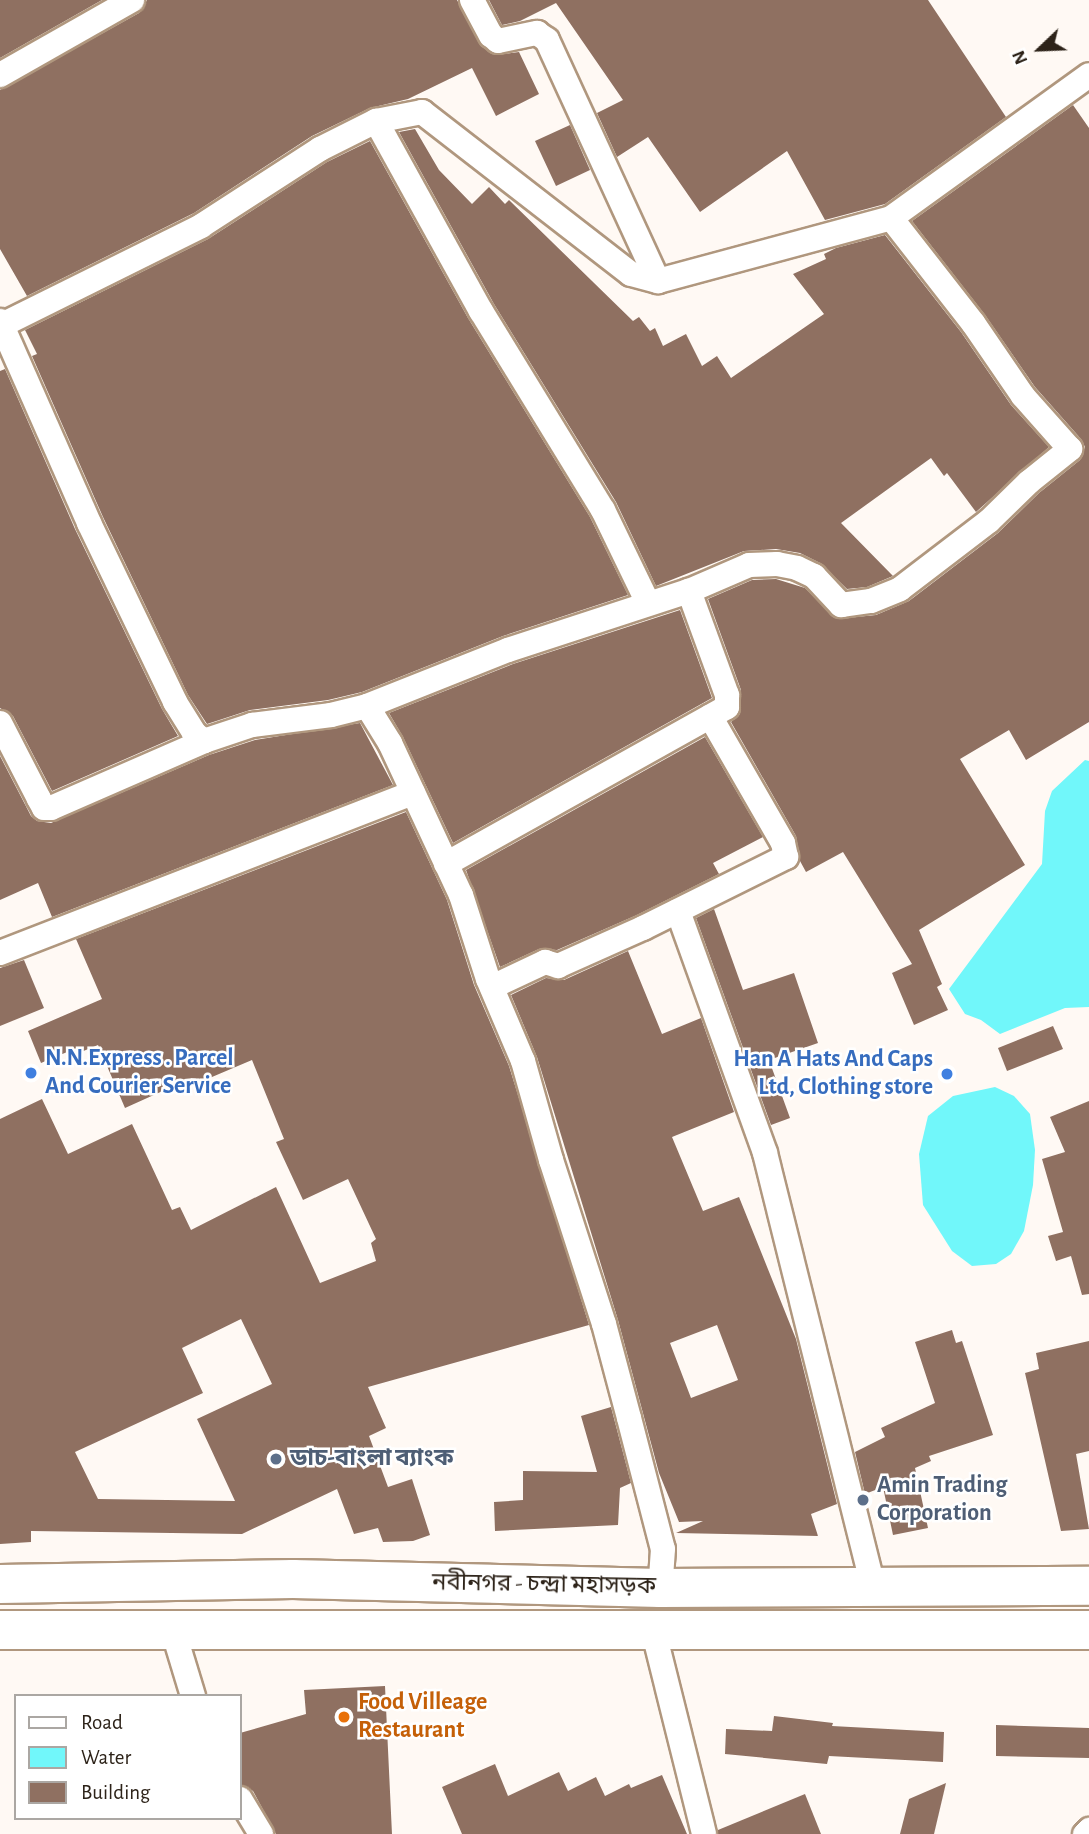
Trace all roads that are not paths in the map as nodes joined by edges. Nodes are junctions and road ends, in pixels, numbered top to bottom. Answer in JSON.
{"nodes":[{"id":1,"x":132,"y":0,"type":"edge"},
{"id":2,"x":472,"y":0,"type":"edge"},
{"id":3,"x":0,"y":75,"type":"edge"},
{"id":4,"x":1089,"y":75,"type":"edge"},
{"id":5,"x":376,"y":121,"type":"junction"},
{"id":6,"x":891,"y":218,"type":"junction"},
{"id":7,"x":658,"y":281,"type":"junction"},
{"id":8,"x":1,"y":323,"type":"edge"},
{"id":9,"x":7,"y":355,"type":"edge"},
{"id":10,"x":1083,"y":447,"type":"edge"},
{"id":11,"x":689,"y":591,"type":"junction"},
{"id":12,"x":648,"y":603,"type":"junction"},
{"id":13,"x":368,"y":706,"type":"junction"},
{"id":14,"x":710,"y":716,"type":"junction"},
{"id":15,"x":0,"y":723,"type":"edge"},
{"id":16,"x":204,"y":741,"type":"junction"},
{"id":17,"x":413,"y":793,"type":"junction"},
{"id":18,"x":446,"y":864,"type":"junction"},
{"id":19,"x":678,"y":911,"type":"junction"},
{"id":20,"x":0,"y":953,"type":"edge"},
{"id":21,"x":492,"y":987,"type":"junction"},
{"id":22,"x":0,"y":1584,"type":"edge"},
{"id":23,"x":1089,"y":1586,"type":"edge"},
{"id":24,"x":873,"y":1587,"type":"junction"},
{"id":25,"x":660,"y":1588,"type":"junction"},
{"id":26,"x":653,"y":1629,"type":"junction"},
{"id":27,"x":0,"y":1630,"type":"edge"},
{"id":28,"x":173,"y":1630,"type":"junction"},
{"id":29,"x":1089,"y":1630,"type":"edge"},
{"id":30,"x":192,"y":1694,"type":"edge"},
{"id":31,"x":242,"y":1802,"type":"edge"},
{"id":32,"x":1089,"y":1830,"type":"edge"},
{"id":33,"x":261,"y":1834,"type":"edge"},
{"id":34,"x":704,"y":1834,"type":"edge"},
{"id":35,"x":1085,"y":1834,"type":"edge"}],
"edges":[{"from":1,"to":3,"type":"street"},
{"from":2,"to":7,"type":"street"},
{"from":4,"to":6,"type":"street"},
{"from":5,"to":7,"type":"street"},
{"from":5,"to":8,"type":"street"},
{"from":5,"to":12,"type":"street"},
{"from":6,"to":7,"type":"street"},
{"from":6,"to":10,"type":"street"},
{"from":8,"to":9,"type":"street"},
{"from":9,"to":16,"type":"street"},
{"from":10,"to":11,"type":"street"},
{"from":11,"to":12,"type":"street"},
{"from":11,"to":14,"type":"street"},
{"from":12,"to":13,"type":"street"},
{"from":13,"to":16,"type":"street"},
{"from":13,"to":17,"type":"street"},
{"from":14,"to":18,"type":"street"},
{"from":14,"to":19,"type":"street"},
{"from":15,"to":16,"type":"street"},
{"from":17,"to":18,"type":"street"},
{"from":17,"to":20,"type":"street"},
{"from":18,"to":21,"type":"street"},
{"from":19,"to":21,"type":"street"},
{"from":19,"to":24,"type":"street"},
{"from":21,"to":25,"type":"street"},
{"from":22,"to":25,"type":"highway","name":"নবীনগর - চন্দ্রা মহাসড়ক"},
{"from":23,"to":24,"type":"highway","name":"নবীনগর - চন্দ্রা মহাসড়ক"},
{"from":24,"to":25,"type":"highway","name":"নবীনগর - চন্দ্রা মহাসড়ক"},
{"from":26,"to":28,"type":"highway","name":"নবীনগর - চন্দ্রা মহাসড়ক"},
{"from":26,"to":29,"type":"highway","name":"নবীনগর - চন্দ্রা মহাসড়ক"},
{"from":26,"to":34,"type":"street"},
{"from":27,"to":28,"type":"highway","name":"নবীনগর - চন্দ্রা মহাসড়ক"},
{"from":28,"to":30,"type":"street"},
{"from":31,"to":33,"type":"street"},
{"from":32,"to":35,"type":"street"}]}
